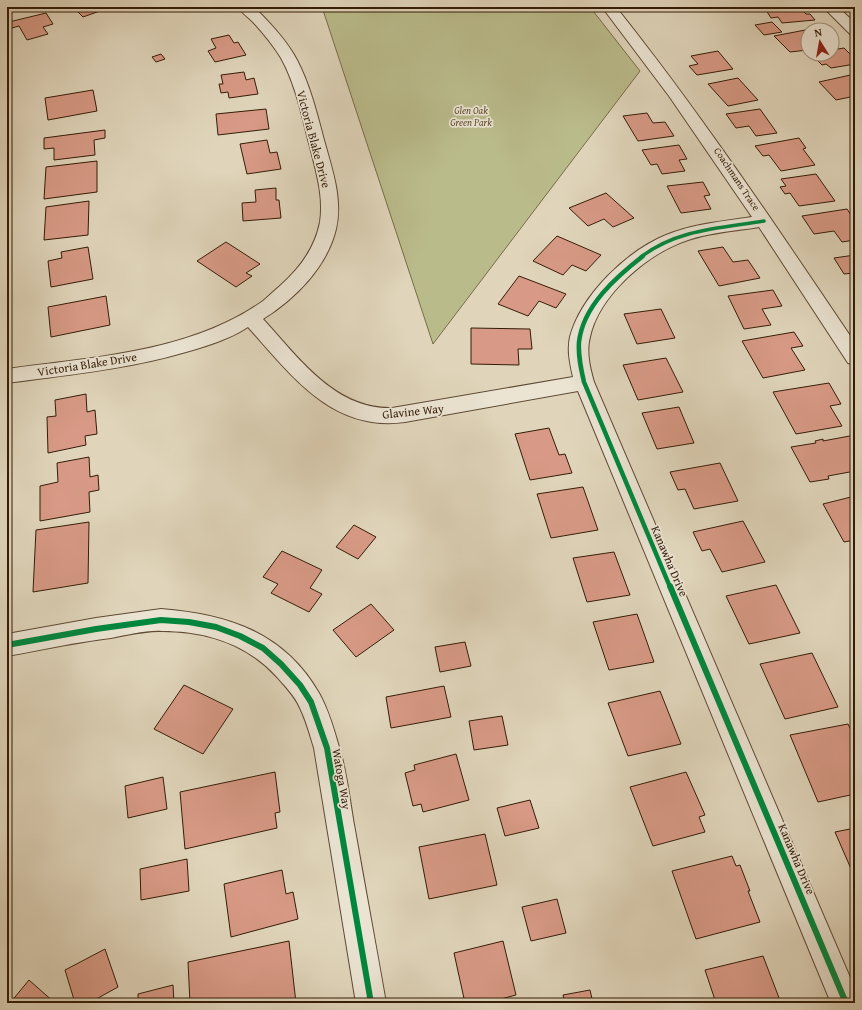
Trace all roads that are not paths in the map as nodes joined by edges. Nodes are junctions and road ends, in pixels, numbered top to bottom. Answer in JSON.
{"nodes":[{"id":1,"x":245,"y":7,"type":"edge"},
{"id":2,"x":609,"y":7,"type":"edge"},
{"id":3,"x":830,"y":7,"type":"edge"},
{"id":4,"x":855,"y":31,"type":"edge"},
{"id":5,"x":764,"y":221,"type":"junction"},
{"id":6,"x":252,"y":319,"type":"junction"},
{"id":7,"x":855,"y":358,"type":"edge"},
{"id":8,"x":7,"y":376,"type":"edge"},
{"id":9,"x":584,"y":382,"type":"junction"},
{"id":10,"x":7,"y":645,"type":"edge"},
{"id":11,"x":371,"y":1003,"type":"edge"},
{"id":12,"x":846,"y":1003,"type":"edge"}],
"edges":[{"from":1,"to":6,"type":"street","name":"Victoria Blake Drive"},
{"from":2,"to":5,"type":"street","name":"Coachmans Trace"},
{"from":3,"to":4,"type":"street"},
{"from":5,"to":7,"type":"street","name":"Coachmans Trace"},
{"from":5,"to":9,"type":"street","name":"Kanawha Drive"},
{"from":6,"to":8,"type":"street","name":"Victoria Blake Drive"},
{"from":6,"to":9,"type":"street","name":"Glavine Way"},
{"from":9,"to":12,"type":"street","name":"Kanawha Drive"},
{"from":10,"to":11,"type":"street","name":"Watoga Way"}]}
